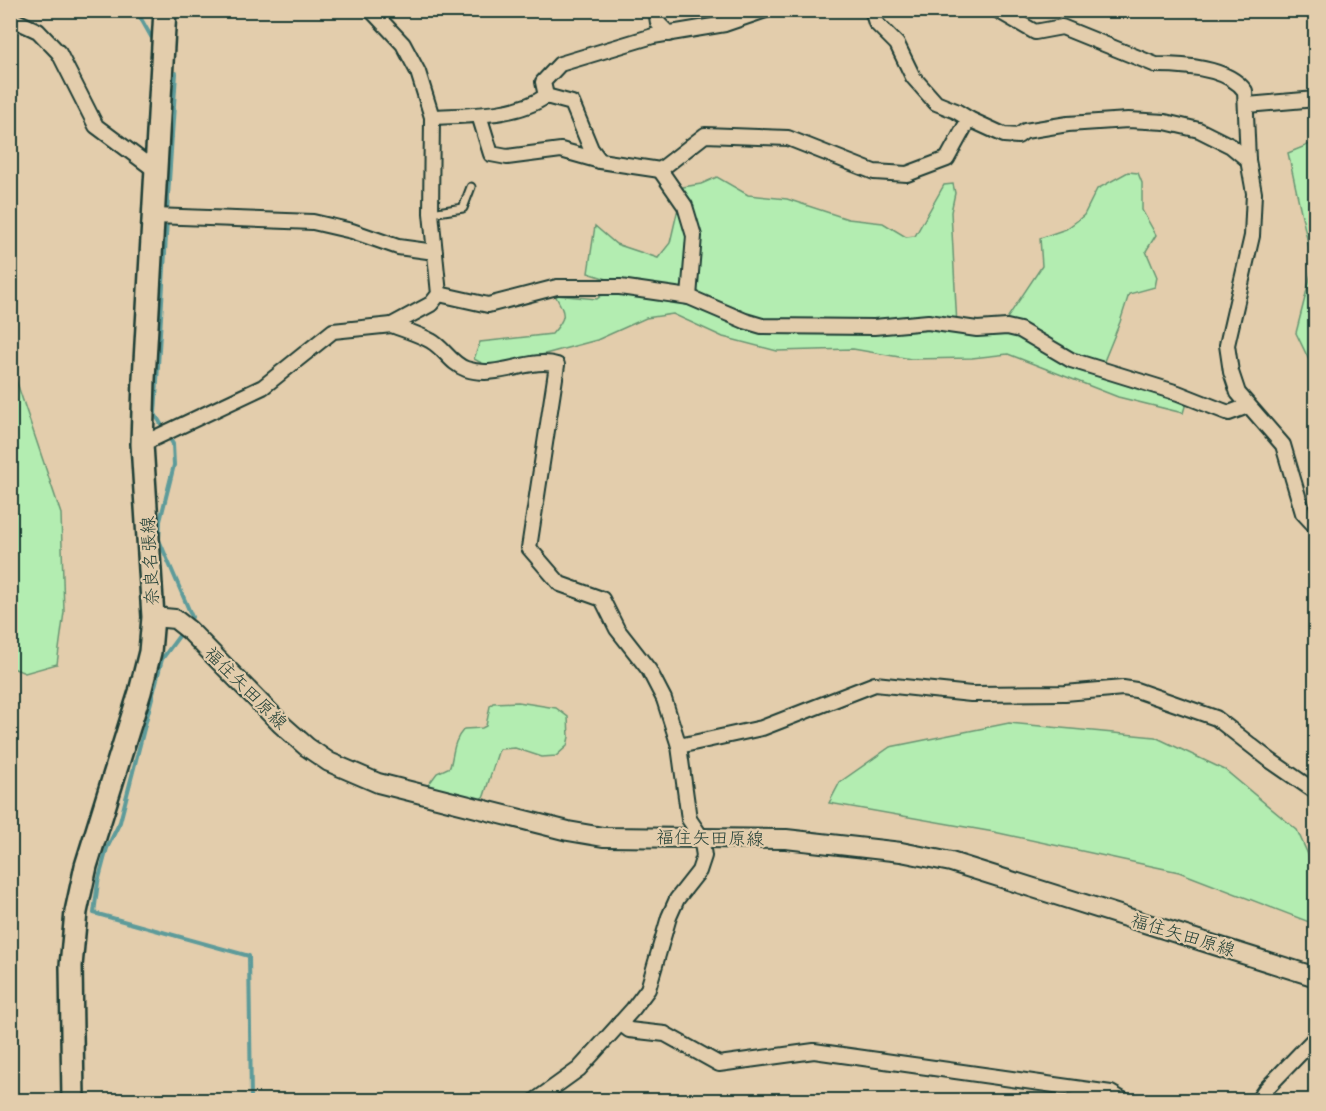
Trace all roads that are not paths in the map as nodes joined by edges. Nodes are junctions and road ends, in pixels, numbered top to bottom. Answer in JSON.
{"nodes":[{"id":1,"x":165,"y":10,"type":"edge"},
{"id":2,"x":371,"y":10,"type":"edge"},
{"id":3,"x":656,"y":10,"type":"edge"},
{"id":4,"x":766,"y":10,"type":"edge"},
{"id":5,"x":872,"y":10,"type":"edge"},
{"id":6,"x":998,"y":10,"type":"edge"},
{"id":7,"x":10,"y":18,"type":"edge"},
{"id":8,"x":669,"y":34,"type":"junction"},
{"id":9,"x":546,"y":96,"type":"junction"},
{"id":10,"x":1316,"y":99,"type":"edge"},
{"id":11,"x":1247,"y":105,"type":"junction"},
{"id":12,"x":478,"y":115,"type":"junction"},
{"id":13,"x":432,"y":117,"type":"junction"},
{"id":14,"x":969,"y":119,"type":"junction"},
{"id":15,"x":1248,"y":160,"type":"junction"},
{"id":16,"x":600,"y":161,"type":"junction"},
{"id":17,"x":155,"y":170,"type":"junction"},
{"id":18,"x":660,"y":170,"type":"junction"},
{"id":19,"x":471,"y":187,"type":"dead end"},
{"id":20,"x":431,"y":213,"type":"junction"},
{"id":21,"x":154,"y":216,"type":"junction"},
{"id":22,"x":435,"y":252,"type":"junction"},
{"id":23,"x":439,"y":294,"type":"junction"},
{"id":24,"x":688,"y":297,"type":"junction"},
{"id":25,"x":392,"y":325,"type":"junction"},
{"id":26,"x":1248,"y":406,"type":"junction"},
{"id":27,"x":142,"y":444,"type":"junction"},
{"id":28,"x":1316,"y":527,"type":"edge"},
{"id":29,"x":153,"y":616,"type":"junction"},
{"id":30,"x":679,"y":746,"type":"junction"},
{"id":31,"x":1316,"y":792,"type":"edge"},
{"id":32,"x":701,"y":837,"type":"junction"},
{"id":33,"x":1316,"y":977,"type":"edge"},
{"id":34,"x":620,"y":1023,"type":"junction"},
{"id":35,"x":1316,"y":1036,"type":"edge"},
{"id":36,"x":73,"y":1101,"type":"edge"},
{"id":37,"x":536,"y":1101,"type":"edge"},
{"id":38,"x":1123,"y":1101,"type":"edge"},
{"id":39,"x":1258,"y":1101,"type":"edge"}],
"edges":[{"from":1,"to":17,"type":"main road","name":"奈良名張線"},
{"from":2,"to":13,"type":"street"},
{"from":3,"to":8,"type":"street"},
{"from":4,"to":8,"type":"street"},
{"from":5,"to":14,"type":"street"},
{"from":6,"to":11,"type":"street"},
{"from":7,"to":17,"type":"street"},
{"from":8,"to":9,"type":"street"},
{"from":9,"to":12,"type":"street"},
{"from":9,"to":16,"type":"street"},
{"from":10,"to":11,"type":"street"},
{"from":11,"to":15,"type":"street"},
{"from":12,"to":13,"type":"street"},
{"from":12,"to":16,"type":"street"},
{"from":13,"to":20,"type":"street"},
{"from":14,"to":15,"type":"street"},
{"from":14,"to":18,"type":"street"},
{"from":15,"to":26,"type":"street"},
{"from":16,"to":18,"type":"street"},
{"from":17,"to":21,"type":"main road","name":"奈良名張線"},
{"from":18,"to":24,"type":"street"},
{"from":19,"to":20,"type":"lane"},
{"from":20,"to":22,"type":"street"},
{"from":21,"to":22,"type":"street"},
{"from":21,"to":27,"type":"main road","name":"奈良名張線"},
{"from":22,"to":23,"type":"street"},
{"from":23,"to":24,"type":"street"},
{"from":23,"to":25,"type":"street"},
{"from":24,"to":26,"type":"street"},
{"from":25,"to":27,"type":"street"},
{"from":25,"to":30,"type":"street"},
{"from":26,"to":28,"type":"street"},
{"from":27,"to":29,"type":"main road","name":"奈良名張線"},
{"from":29,"to":32,"type":"main road","name":"福住矢田原線"},
{"from":29,"to":36,"type":"main road","name":"奈良名張線"},
{"from":30,"to":31,"type":"street"},
{"from":30,"to":32,"type":"street"},
{"from":32,"to":33,"type":"main road","name":"福住矢田原線"},
{"from":32,"to":34,"type":"street"},
{"from":34,"to":37,"type":"street"},
{"from":34,"to":38,"type":"street"},
{"from":35,"to":39,"type":"street"}]}
